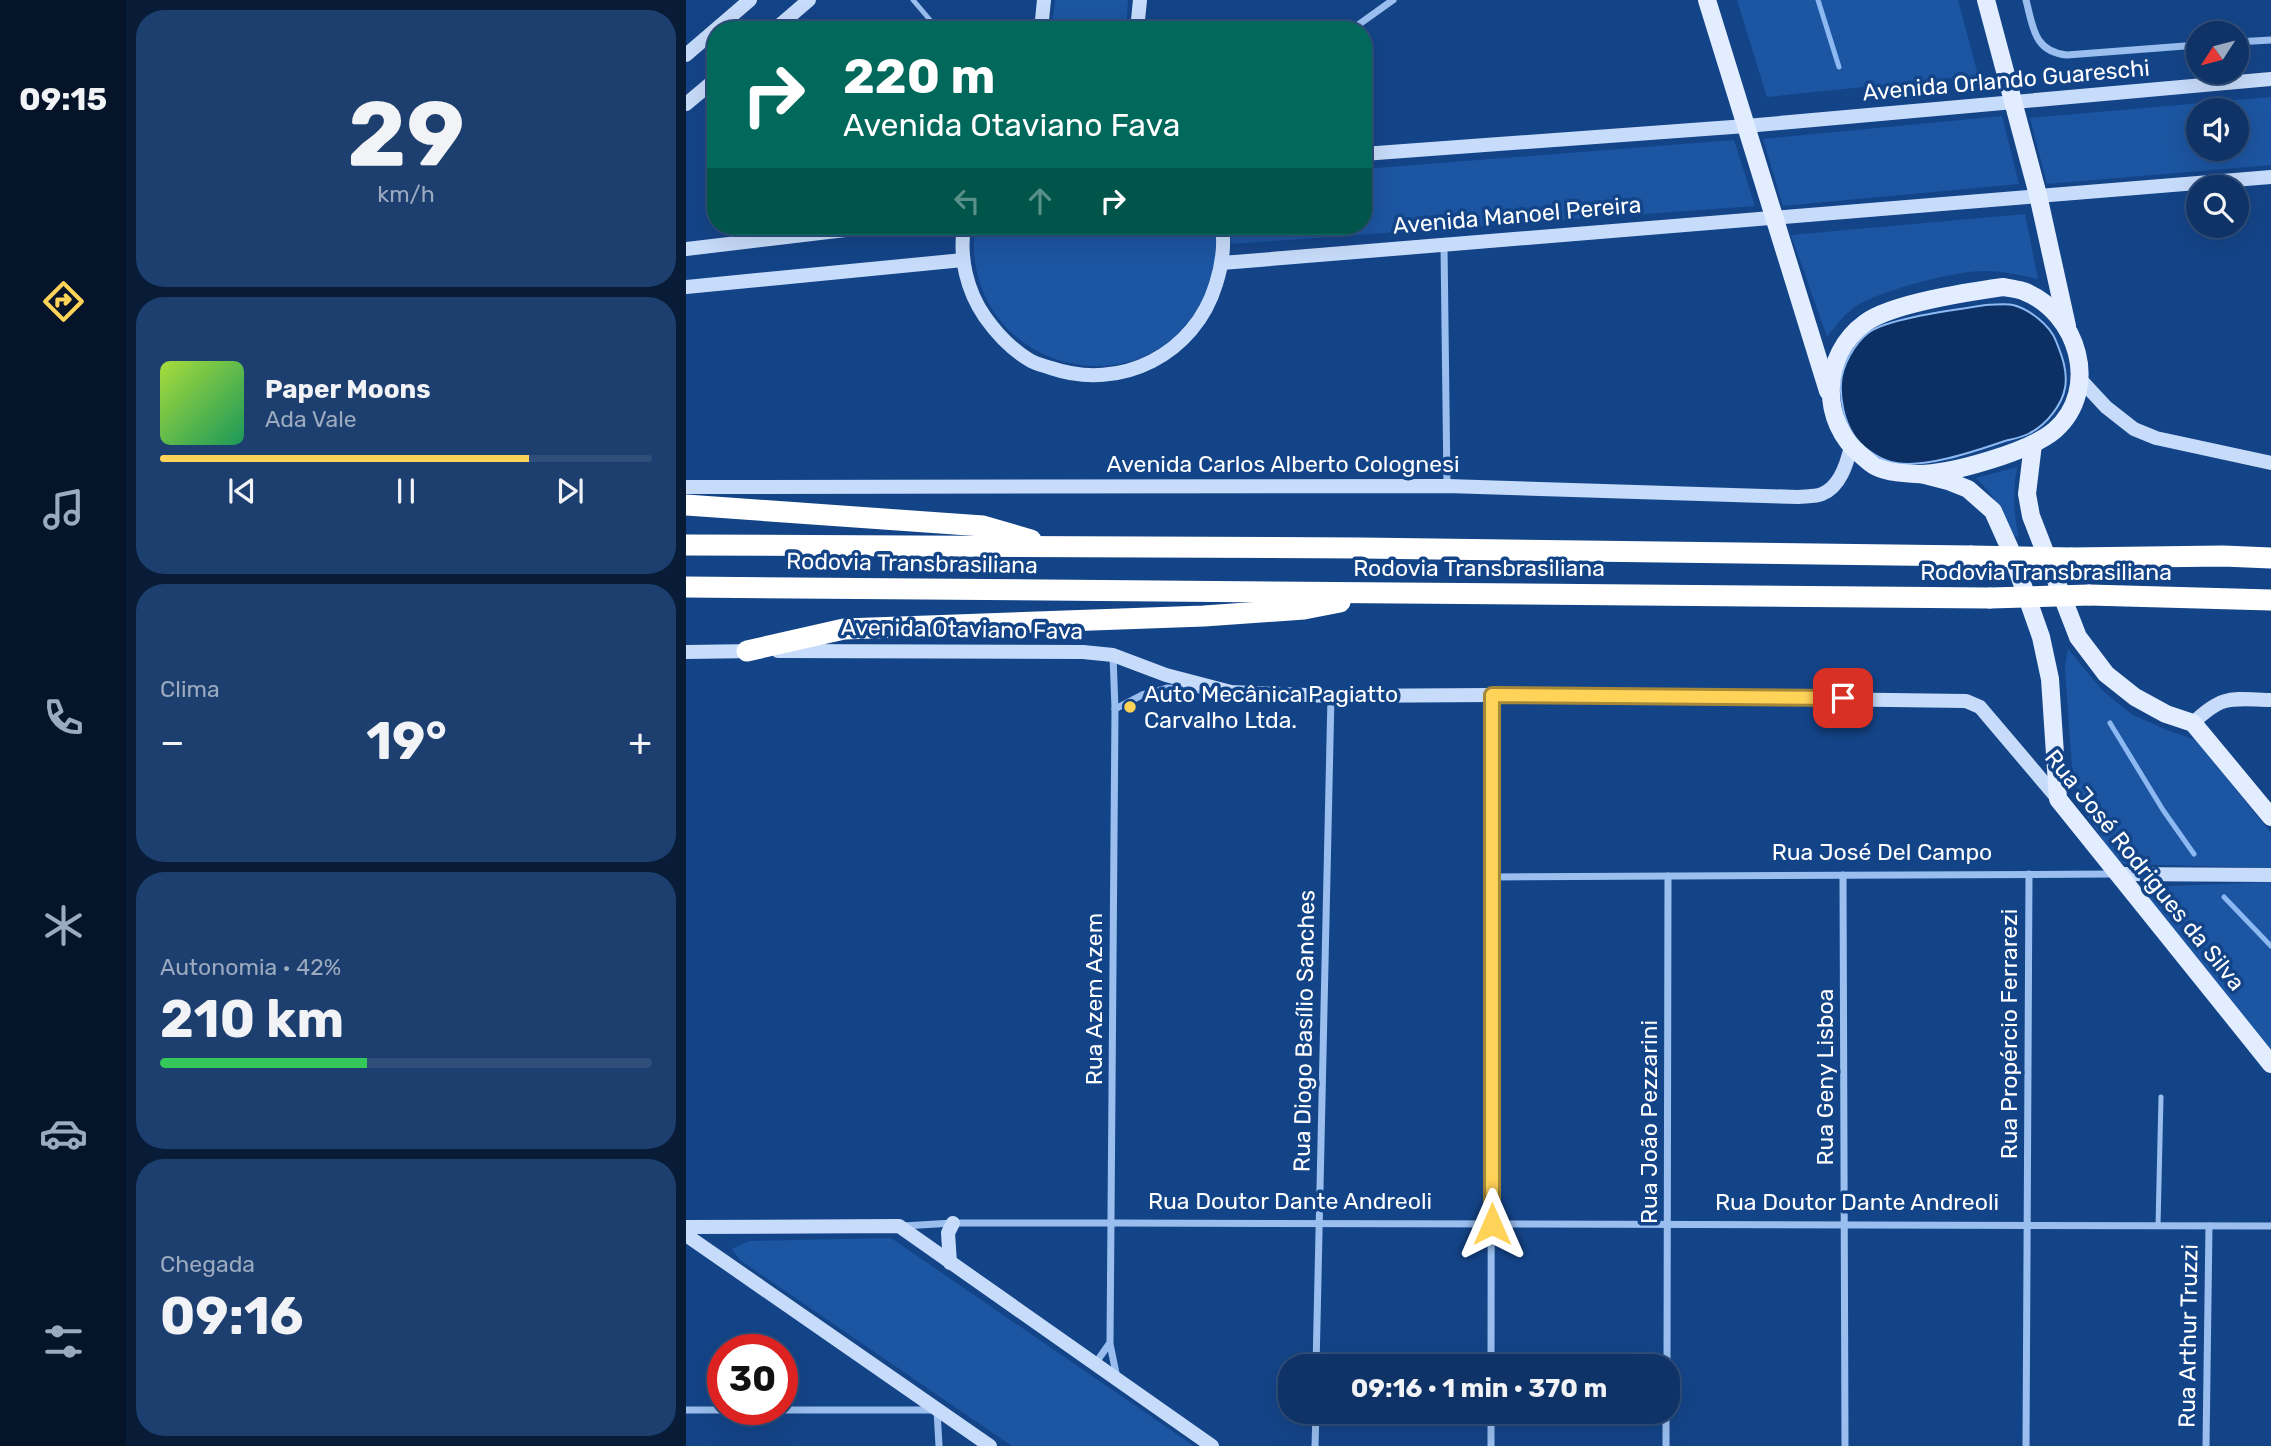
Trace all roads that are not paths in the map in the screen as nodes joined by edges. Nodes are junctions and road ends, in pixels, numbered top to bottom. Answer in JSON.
{"nodes":[{"id":1,"x":750,"y":0,"type":"edge"},
{"id":2,"x":809,"y":0,"type":"edge"},
{"id":3,"x":913,"y":0,"type":"edge"},
{"id":4,"x":1044,"y":0,"type":"edge"},
{"id":5,"x":1140,"y":0,"type":"edge"},
{"id":6,"x":1393,"y":0,"type":"edge"},
{"id":7,"x":1707,"y":0,"type":"edge"},
{"id":8,"x":1986,"y":0,"type":"edge"},
{"id":9,"x":2026,"y":0,"type":"edge"},
{"id":10,"x":726,"y":21,"type":"edge"},
{"id":11,"x":784,"y":21,"type":"edge"},
{"id":12,"x":931,"y":21,"type":"edge"},
{"id":13,"x":1042,"y":21,"type":"edge"},
{"id":14,"x":1138,"y":21,"type":"edge"},
{"id":15,"x":1363,"y":21,"type":"edge"},
{"id":16,"x":707,"y":37,"type":"edge"},
{"id":17,"x":2271,"y":40,"type":"edge"},
{"id":18,"x":2249,"y":41,"type":"edge"},
{"id":19,"x":2186,"y":46,"type":"edge"},
{"id":20,"x":686,"y":55,"type":"edge"},
{"id":21,"x":2271,"y":79,"type":"edge"},
{"id":22,"x":707,"y":86,"type":"edge"},
{"id":23,"x":2013,"y":102,"type":"junction"},
{"id":24,"x":686,"y":104,"type":"edge"},
{"id":25,"x":1745,"y":125,"type":"junction"},
{"id":26,"x":1372,"y":153,"type":"edge"},
{"id":27,"x":2271,"y":177,"type":"edge"},
{"id":28,"x":2038,"y":195,"type":"junction"},
{"id":29,"x":1773,"y":217,"type":"junction"},
{"id":30,"x":803,"y":235,"type":"edge"},
{"id":31,"x":962,"y":235,"type":"edge"},
{"id":32,"x":1222,"y":235,"type":"edge"},
{"id":33,"x":1444,"y":244,"type":"junction"},
{"id":34,"x":686,"y":249,"type":"edge"},
{"id":35,"x":963,"y":260,"type":"junction"},
{"id":36,"x":1223,"y":263,"type":"junction"},
{"id":37,"x":686,"y":287,"type":"edge"},
{"id":38,"x":2067,"y":329,"type":"junction"},
{"id":39,"x":2080,"y":379,"type":"junction"},
{"id":40,"x":1829,"y":396,"type":"junction"},
{"id":41,"x":2033,"y":444,"type":"junction"},
{"id":42,"x":1852,"y":446,"type":"junction"},
{"id":43,"x":2271,"y":463,"type":"edge"},
{"id":44,"x":1921,"y":474,"type":"junction"},
{"id":45,"x":686,"y":486,"type":"edge"},
{"id":46,"x":1447,"y":486,"type":"junction"},
{"id":47,"x":686,"y":505,"type":"edge"},
{"id":48,"x":686,"y":545,"type":"edge"},
{"id":49,"x":1056,"y":547,"type":"junction"},
{"id":50,"x":2271,"y":558,"type":"edge"},
{"id":51,"x":686,"y":587,"type":"edge"},
{"id":52,"x":1379,"y":593,"type":"junction"},
{"id":53,"x":2271,"y":600,"type":"edge"},
{"id":54,"x":747,"y":651,"type":"junction"},
{"id":55,"x":686,"y":652,"type":"edge"},
{"id":56,"x":1113,"y":655,"type":"junction"},
{"id":57,"x":1231,"y":692,"type":"junction"},
{"id":58,"x":1492,"y":695,"type":"junction"},
{"id":59,"x":1331,"y":696,"type":"junction"},
{"id":60,"x":2271,"y":700,"type":"edge"},
{"id":61,"x":1980,"y":707,"type":"joint"},
{"id":62,"x":1115,"y":709,"type":"junction"},
{"id":63,"x":2193,"y":723,"type":"junction"},
{"id":64,"x":2058,"y":799,"type":"junction"},
{"id":65,"x":2271,"y":817,"type":"edge"},
{"id":66,"x":2029,"y":874,"type":"junction"},
{"id":67,"x":2118,"y":874,"type":"junction"},
{"id":68,"x":1843,"y":875,"type":"junction"},
{"id":69,"x":2271,"y":875,"type":"edge"},
{"id":70,"x":1668,"y":876,"type":"junction"},
{"id":71,"x":1493,"y":877,"type":"junction"},
{"id":72,"x":2271,"y":1064,"type":"edge"},
{"id":73,"x":2161,"y":1097,"type":"dead end"},
{"id":74,"x":953,"y":1223,"type":"junction"},
{"id":75,"x":1111,"y":1223,"type":"junction"},
{"id":76,"x":1319,"y":1224,"type":"junction"},
{"id":77,"x":1492,"y":1224,"type":"junction"},
{"id":78,"x":1669,"y":1225,"type":"junction"},
{"id":79,"x":1844,"y":1225,"type":"junction"},
{"id":80,"x":899,"y":1226,"type":"junction"},
{"id":81,"x":2027,"y":1226,"type":"junction"},
{"id":82,"x":2158,"y":1226,"type":"junction"},
{"id":83,"x":2209,"y":1226,"type":"junction"},
{"id":84,"x":2271,"y":1226,"type":"edge"},
{"id":85,"x":686,"y":1227,"type":"edge"},
{"id":86,"x":686,"y":1235,"type":"edge"},
{"id":87,"x":950,"y":1263,"type":"junction"},
{"id":88,"x":1110,"y":1344,"type":"junction"},
{"id":89,"x":1316,"y":1354,"type":"edge"},
{"id":90,"x":1491,"y":1354,"type":"edge"},
{"id":91,"x":1667,"y":1354,"type":"edge"},
{"id":92,"x":1095,"y":1364,"type":"junction"},
{"id":93,"x":1118,"y":1381,"type":"junction"},
{"id":94,"x":686,"y":1410,"type":"edge"},
{"id":95,"x":937,"y":1410,"type":"junction"},
{"id":96,"x":1316,"y":1424,"type":"edge"},
{"id":97,"x":1491,"y":1424,"type":"edge"},
{"id":98,"x":1666,"y":1424,"type":"edge"},
{"id":99,"x":939,"y":1446,"type":"edge"},
{"id":100,"x":990,"y":1446,"type":"edge"},
{"id":101,"x":1212,"y":1446,"type":"edge"},
{"id":102,"x":1315,"y":1446,"type":"edge"},
{"id":103,"x":1490,"y":1446,"type":"edge"},
{"id":104,"x":1666,"y":1446,"type":"edge"},
{"id":105,"x":1845,"y":1446,"type":"edge"},
{"id":106,"x":2026,"y":1446,"type":"edge"},
{"id":107,"x":2206,"y":1446,"type":"edge"}],
"edges":[{"from":1,"to":10,"type":"street"},
{"from":2,"to":11,"type":"street"},
{"from":3,"to":12,"type":"lane"},
{"from":4,"to":13,"type":"street"},
{"from":5,"to":14,"type":"street"},
{"from":6,"to":15,"type":"street"},
{"from":7,"to":25,"type":"main road"},
{"from":8,"to":23,"type":"main road"},
{"from":9,"to":19,"type":"street"},
{"from":16,"to":20,"type":"street"},
{"from":17,"to":18,"type":"street"},
{"from":21,"to":23,"type":"street","name":"Avenida Orlando Guareschi"},
{"from":22,"to":24,"type":"street"},
{"from":23,"to":25,"type":"street","name":"Avenida Orlando Guareschi"},
{"from":23,"to":28,"type":"main road"},
{"from":25,"to":26,"type":"street"},
{"from":25,"to":29,"type":"main road"},
{"from":27,"to":28,"type":"street"},
{"from":28,"to":29,"type":"street"},
{"from":28,"to":38,"type":"main road"},
{"from":29,"to":33,"type":"street","name":"Avenida Manoel Pereira"},
{"from":29,"to":40,"type":"main road"},
{"from":30,"to":34,"type":"street"},
{"from":31,"to":35,"type":"street"},
{"from":32,"to":36,"type":"street"},
{"from":33,"to":36,"type":"street","name":"Avenida Manoel Pereira"},
{"from":33,"to":46,"type":"street"},
{"from":35,"to":36,"type":"street"},
{"from":35,"to":37,"type":"street"},
{"from":38,"to":39,"type":"main road"},
{"from":38,"to":40,"type":"main road"},
{"from":39,"to":41,"type":"main road"},
{"from":39,"to":43,"type":"street"},
{"from":40,"to":42,"type":"main road"},
{"from":41,"to":44,"type":"main road"},
{"from":41,"to":63,"type":"main road"},
{"from":42,"to":44,"type":"main road"},
{"from":42,"to":46,"type":"street","name":"Avenida Carlos Alberto Colognesi"},
{"from":44,"to":64,"type":"main road"},
{"from":45,"to":46,"type":"street","name":"Avenida Carlos Alberto Colognesi"},
{"from":47,"to":49,"type":"highway"},
{"from":48,"to":49,"type":"highway","name":"Rodovia Transbrasiliana"},
{"from":49,"to":50,"type":"highway","name":"Rodovia Transbrasiliana","bridge":true},
{"from":51,"to":52,"type":"highway","name":"Rodovia Transbrasiliana"},
{"from":52,"to":53,"type":"highway","name":"Rodovia Transbrasiliana","bridge":true},
{"from":52,"to":54,"type":"highway"},
{"from":54,"to":55,"type":"street","name":"Avenida Otaviano Fava"},
{"from":54,"to":56,"type":"street","name":"Avenida Otaviano Fava"},
{"from":56,"to":57,"type":"street","name":"Avenida Otaviano Fava"},
{"from":56,"to":62,"type":"street","name":"Rua Azem Azem"},
{"from":57,"to":59,"type":"street","name":"Avenida Otaviano Fava"},
{"from":57,"to":62,"type":"street","name":"Avenida Otaviano Fava"},
{"from":58,"to":59,"type":"street","name":"Avenida Otaviano Fava"},
{"from":58,"to":61,"type":"street","name":"Avenida Otaviano Fava"},
{"from":58,"to":71,"type":"street"},
{"from":59,"to":76,"type":"street","name":"Rua Diogo Basílio Sanches"},
{"from":60,"to":63,"type":"street"},
{"from":61,"to":64,"type":"street","name":"Rua José Rodrigues da Silva"},
{"from":62,"to":75,"type":"street","name":"Rua Azem Azem"},
{"from":63,"to":65,"type":"main road"},
{"from":64,"to":67,"type":"main road","name":"Rua José Rodrigues da Silva"},
{"from":66,"to":67,"type":"street","name":"Rua José Del Campo"},
{"from":66,"to":68,"type":"street","name":"Rua José Del Campo"},
{"from":66,"to":81,"type":"street","name":"Rua Propércio Ferrarezi"},
{"from":67,"to":69,"type":"street","name":"Rua José Del Campo"},
{"from":67,"to":72,"type":"main road","name":"Rua José Rodrigues da Silva"},
{"from":68,"to":70,"type":"street","name":"Rua José Del Campo"},
{"from":68,"to":79,"type":"street","name":"Rua Geny Lisboa"},
{"from":70,"to":71,"type":"street","name":"Rua José Del Campo"},
{"from":70,"to":78,"type":"street","name":"Rua João Pezzarini"},
{"from":71,"to":77,"type":"street"},
{"from":73,"to":82,"type":"lane"},
{"from":74,"to":75,"type":"street","name":"Rua Doutor Dante Andreoli"},
{"from":74,"to":80,"type":"street","name":"Rua Doutor Dante Andreoli"},
{"from":74,"to":87,"type":"street"},
{"from":75,"to":76,"type":"street","name":"Rua Doutor Dante Andreoli"},
{"from":75,"to":88,"type":"street","name":"Rua Azem Azem"},
{"from":76,"to":77,"type":"street","name":"Rua Doutor Dante Andreoli"},
{"from":76,"to":89,"type":"street","name":"Rua Diogo Basílio Sanches"},
{"from":77,"to":78,"type":"street","name":"Rua Doutor Dante Andreoli"},
{"from":77,"to":90,"type":"street"},
{"from":78,"to":79,"type":"street","name":"Rua Doutor Dante Andreoli"},
{"from":78,"to":91,"type":"street","name":"Rua João Pezzarini"},
{"from":79,"to":81,"type":"street","name":"Rua Doutor Dante Andreoli"},
{"from":79,"to":105,"type":"street","name":"Rua Geny Lisboa"},
{"from":80,"to":85,"type":"street","name":"Rua Doutor Dante Andreoli"},
{"from":80,"to":87,"type":"street"},
{"from":81,"to":82,"type":"street","name":"Rua Doutor Dante Andreoli"},
{"from":81,"to":106,"type":"street","name":"Rua Propércio Ferrarezi"},
{"from":82,"to":83,"type":"street","name":"Rua Doutor Dante Andreoli"},
{"from":83,"to":84,"type":"street","name":"Rua Doutor Dante Andreoli"},
{"from":83,"to":107,"type":"street","name":"Rua Arthur Truzzi"},
{"from":86,"to":95,"type":"street"},
{"from":87,"to":92,"type":"street"},
{"from":88,"to":92,"type":"street"},
{"from":88,"to":93,"type":"street","name":"Rua Azem Azem"},
{"from":92,"to":93,"type":"street"},
{"from":93,"to":101,"type":"street"},
{"from":94,"to":95,"type":"street"},
{"from":95,"to":99,"type":"street"},
{"from":95,"to":100,"type":"street"},
{"from":96,"to":102,"type":"street"},
{"from":97,"to":103,"type":"street"},
{"from":98,"to":104,"type":"street"}]}
